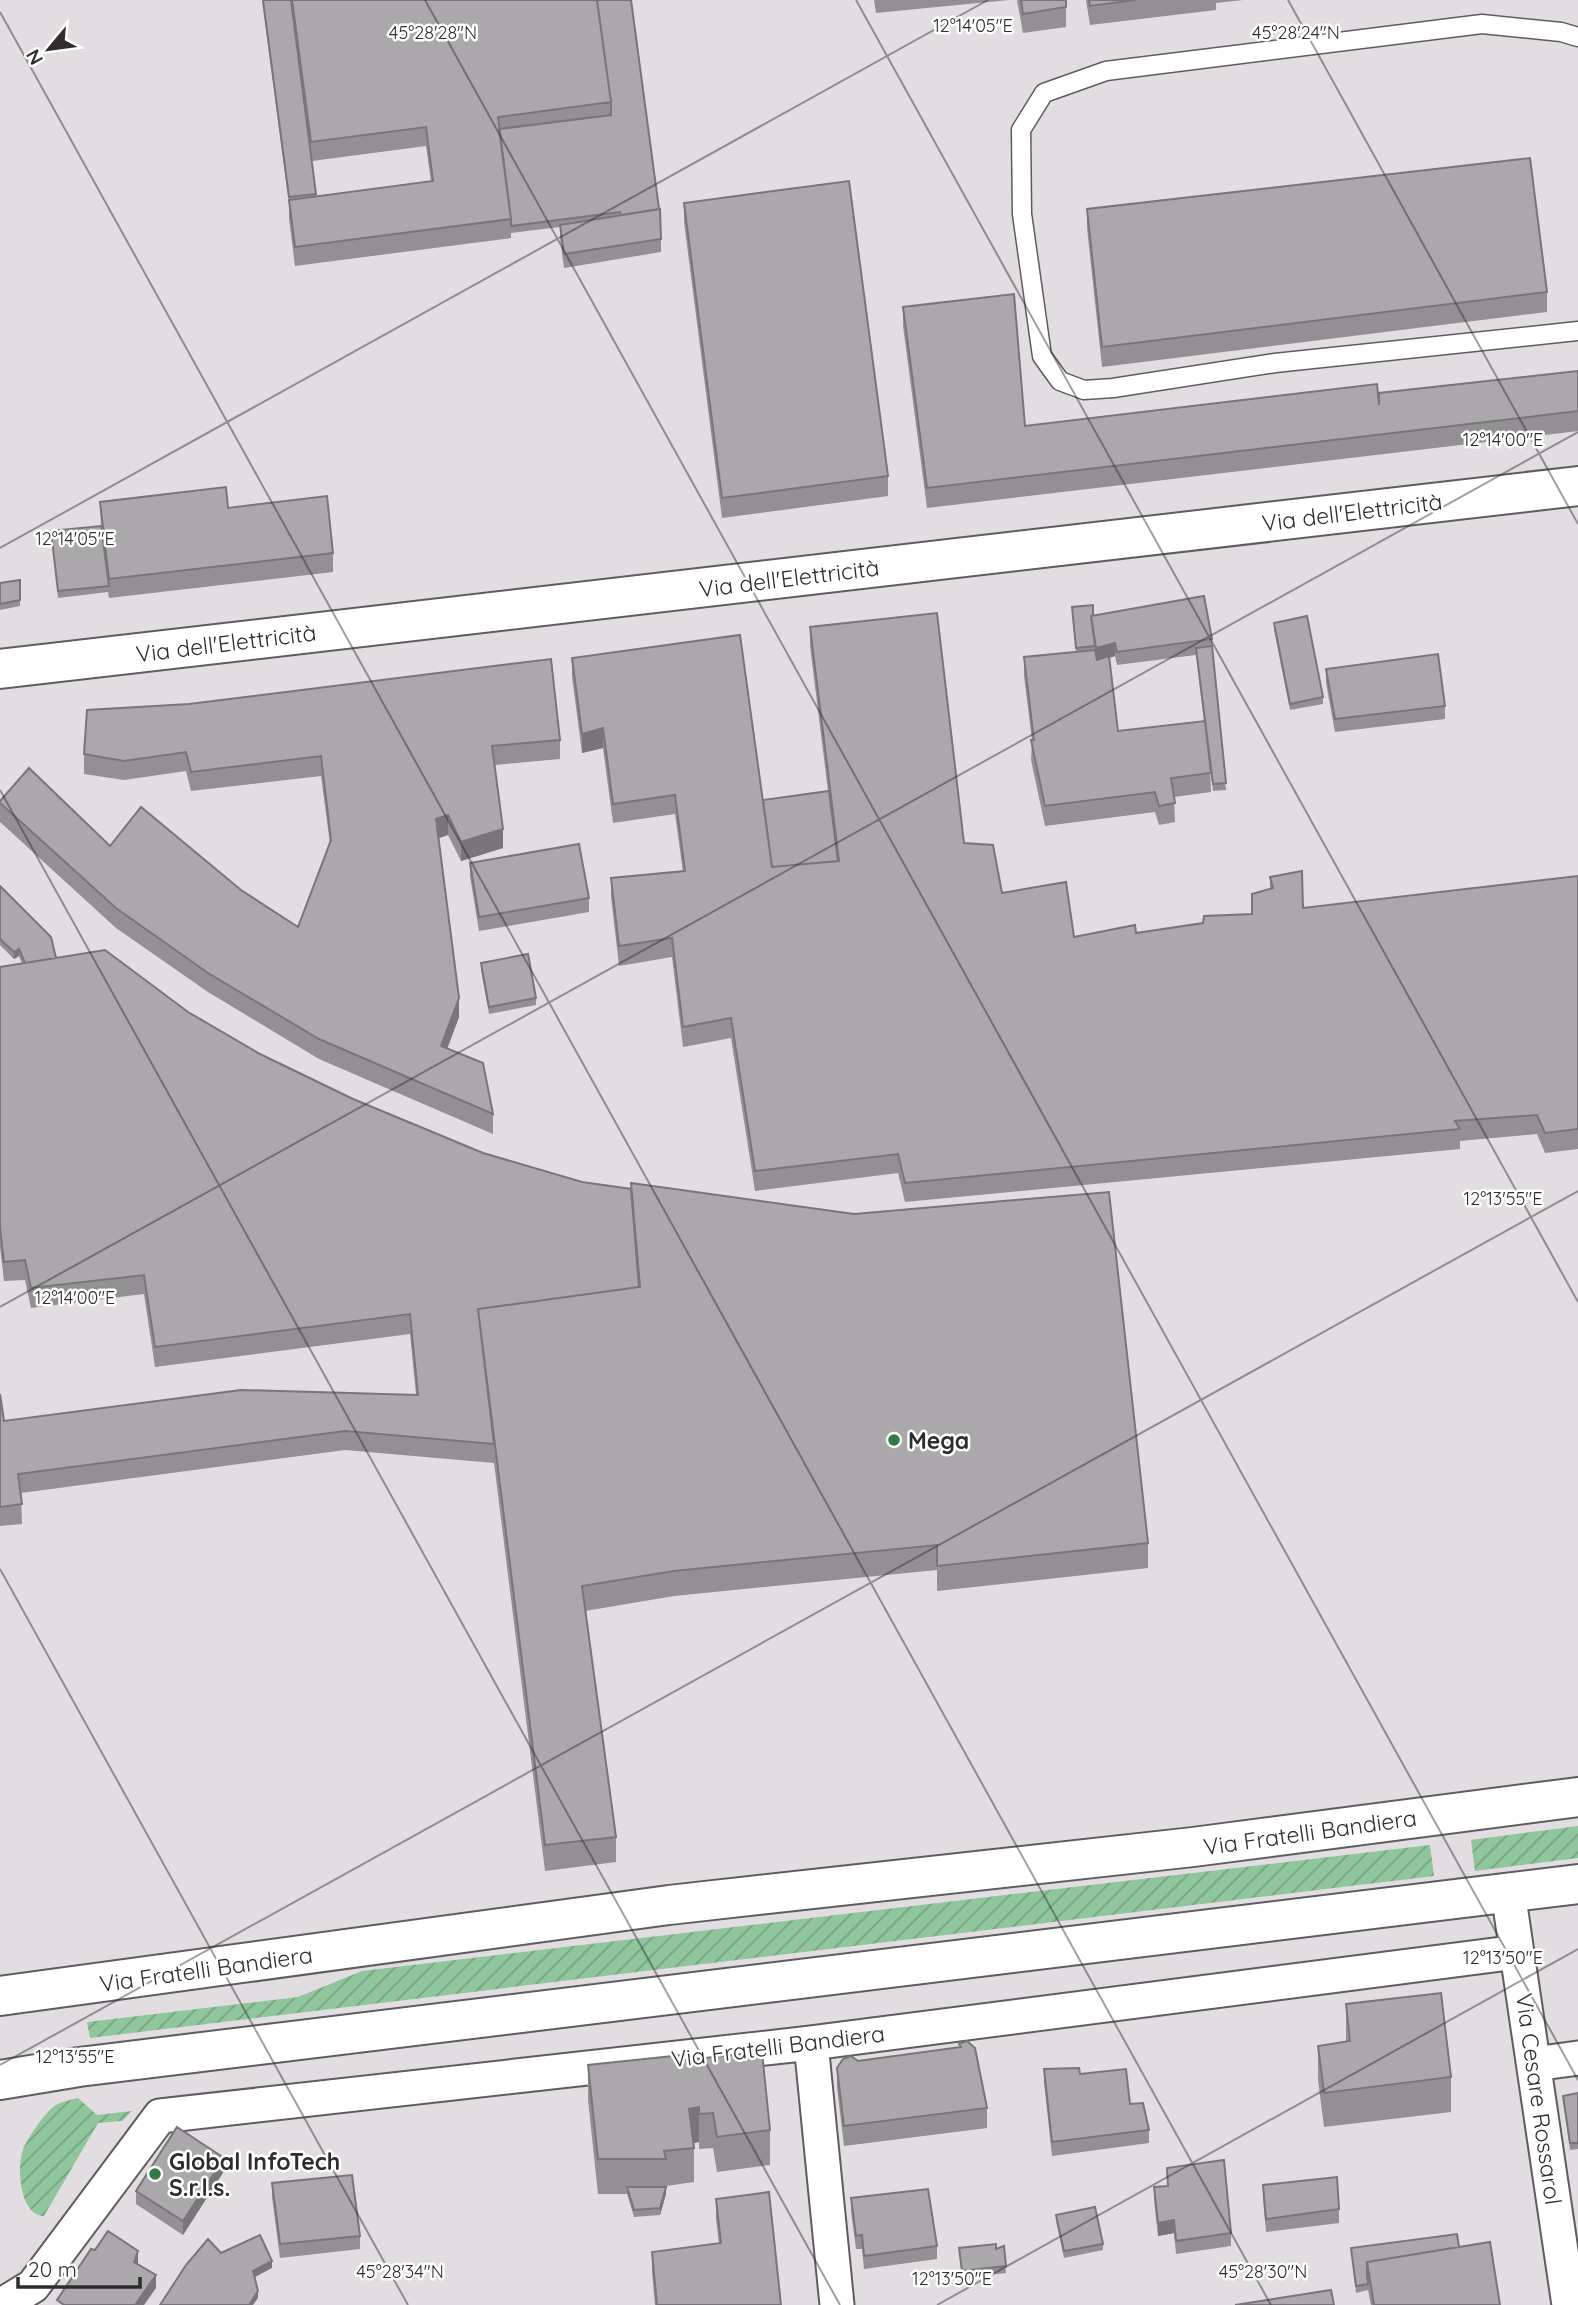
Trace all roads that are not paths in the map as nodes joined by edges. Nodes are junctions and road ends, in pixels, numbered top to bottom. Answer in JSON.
{"nodes":[{"id":1,"x":1578,"y":37,"type":"edge"},
{"id":2,"x":1578,"y":331,"type":"edge"},
{"id":3,"x":1578,"y":486,"type":"edge"},
{"id":4,"x":0,"y":669,"type":"edge"},
{"id":5,"x":1578,"y":1797,"type":"edge"},
{"id":6,"x":1578,"y":1884,"type":"edge"},
{"id":7,"x":1508,"y":1892,"type":"junction"},
{"id":8,"x":1517,"y":1952,"type":"junction"},
{"id":9,"x":0,"y":1996,"type":"edge"},
{"id":10,"x":811,"y":2043,"type":"junction"},
{"id":11,"x":1578,"y":2058,"type":"edge"},
{"id":12,"x":1534,"y":2064,"type":"junction"},
{"id":13,"x":0,"y":2080,"type":"edge"},
{"id":14,"x":2,"y":2305,"type":"edge"},
{"id":15,"x":837,"y":2305,"type":"edge"},
{"id":16,"x":1569,"y":2305,"type":"edge"}],
"edges":[{"from":1,"to":2,"type":"lane"},
{"from":3,"to":4,"type":"main road","name":"Via dell'Elettricità"},
{"from":5,"to":9,"type":"main road","name":"Via Fratelli Bandiera"},
{"from":6,"to":7,"type":"main road"},
{"from":7,"to":8,"type":"street","name":"Via Cesare Rossarol"},
{"from":7,"to":13,"type":"main road"},
{"from":8,"to":10,"type":"street","name":"Via Fratelli Bandiera"},
{"from":8,"to":12,"type":"street","name":"Via Cesare Rossarol"},
{"from":10,"to":14,"type":"street","name":"Via Fratelli Bandiera"},
{"from":10,"to":15,"type":"street"},
{"from":11,"to":12,"type":"street"},
{"from":12,"to":16,"type":"street","name":"Via Cesare Rossarol"}]}
